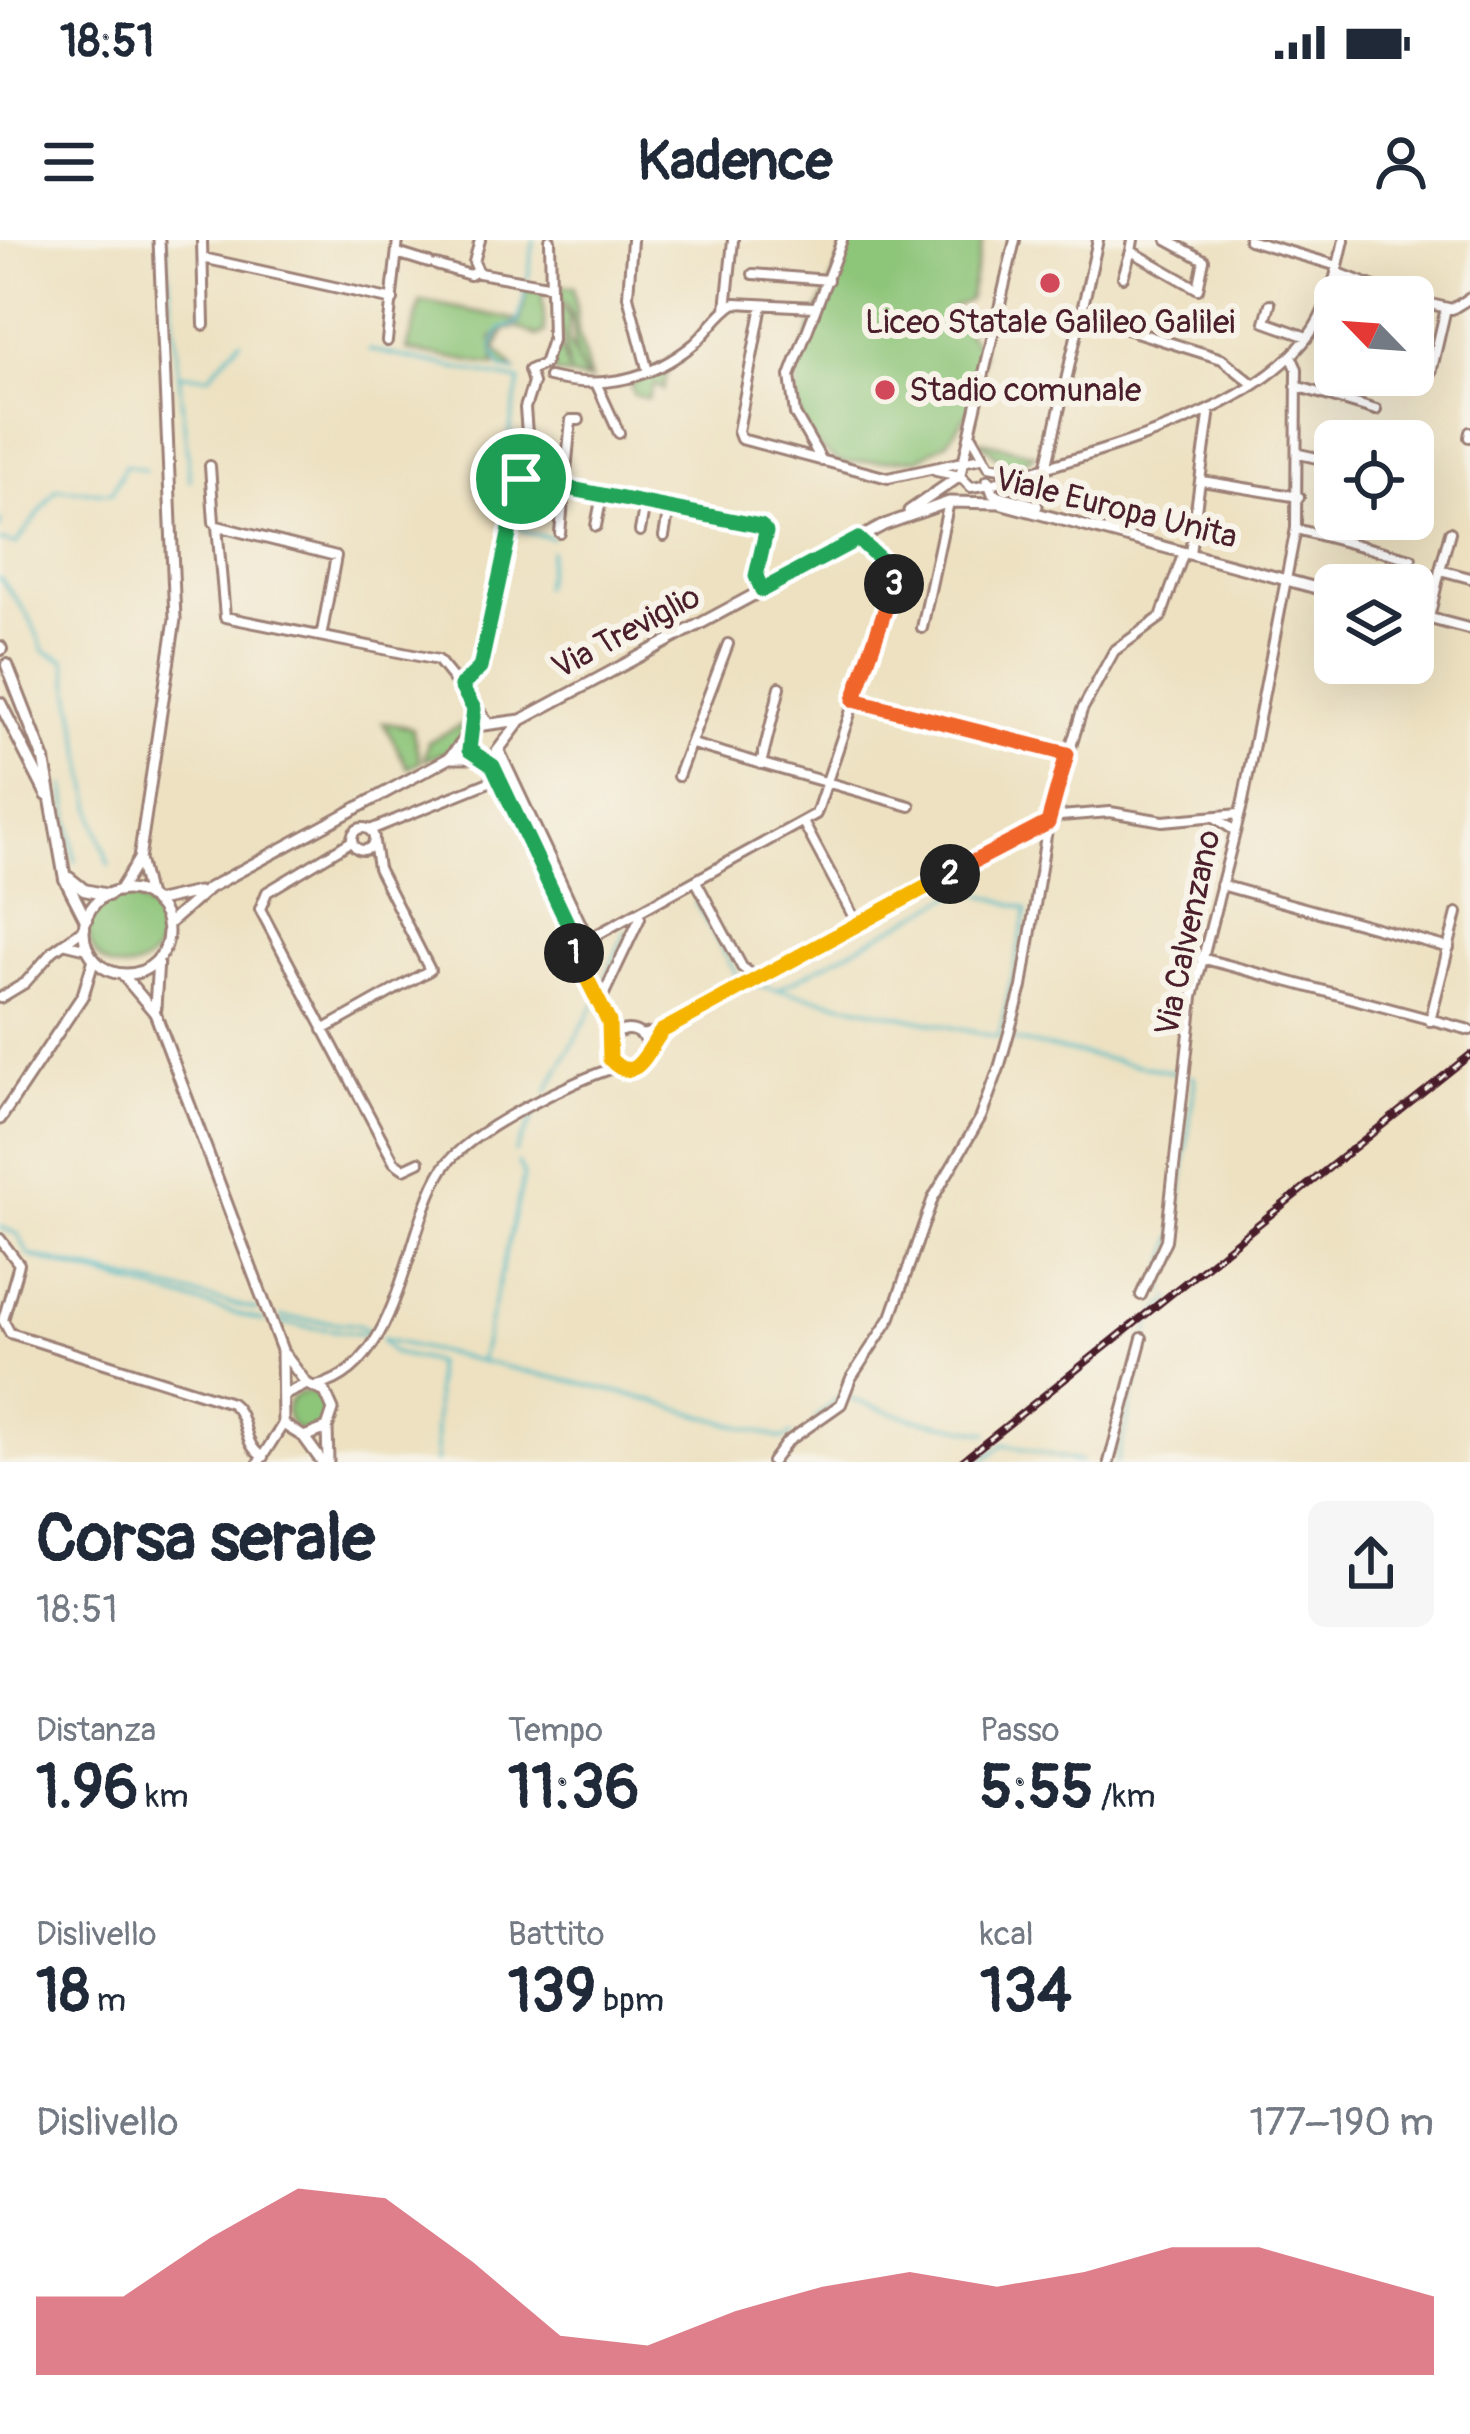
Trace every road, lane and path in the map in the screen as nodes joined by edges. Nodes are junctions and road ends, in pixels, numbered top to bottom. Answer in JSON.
{"nodes":[{"id":1,"x":158,"y":240,"type":"edge"},
{"id":2,"x":202,"y":240,"type":"edge"},
{"id":3,"x":398,"y":240,"type":"edge"},
{"id":4,"x":480,"y":240,"type":"edge"},
{"id":5,"x":550,"y":240,"type":"edge"},
{"id":6,"x":632,"y":240,"type":"edge"},
{"id":7,"x":733,"y":240,"type":"edge"},
{"id":8,"x":841,"y":240,"type":"edge"},
{"id":9,"x":1016,"y":240,"type":"edge"},
{"id":10,"x":1098,"y":240,"type":"edge"},
{"id":11,"x":1133,"y":240,"type":"edge"},
{"id":12,"x":1167,"y":240,"type":"edge"},
{"id":13,"x":1249,"y":240,"type":"edge"},
{"id":14,"x":1344,"y":240,"type":"edge"},
{"id":15,"x":1131,"y":251,"type":"junction"},
{"id":16,"x":397,"y":253,"type":"junction"},
{"id":17,"x":202,"y":258,"type":"junction"},
{"id":18,"x":1337,"y":269,"type":"junction"},
{"id":19,"x":477,"y":271,"type":"junction"},
{"id":20,"x":753,"y":274,"type":"dead end"},
{"id":21,"x":1353,"y":276,"type":"edge"},
{"id":22,"x":1123,"y":277,"type":"dead end"},
{"id":23,"x":829,"y":280,"type":"junction"},
{"id":24,"x":548,"y":285,"type":"junction"},
{"id":25,"x":1470,"y":298,"type":"edge"},
{"id":26,"x":393,"y":300,"type":"junction"},
{"id":27,"x":1270,"y":304,"type":"dead end"},
{"id":28,"x":762,"y":305,"type":"junction"},
{"id":29,"x":1434,"y":305,"type":"edge"},
{"id":30,"x":814,"y":307,"type":"junction"},
{"id":31,"x":1446,"y":308,"type":"junction"},
{"id":32,"x":726,"y":309,"type":"junction"},
{"id":33,"x":204,"y":325,"type":"dead end"},
{"id":34,"x":1120,"y":328,"type":"dead end"},
{"id":35,"x":1307,"y":338,"type":"junction"},
{"id":36,"x":387,"y":341,"type":"dead end"},
{"id":37,"x":1291,"y":356,"type":"junction"},
{"id":38,"x":1434,"y":357,"type":"edge"},
{"id":39,"x":544,"y":364,"type":"junction"},
{"id":40,"x":649,"y":372,"type":"junction"},
{"id":41,"x":549,"y":377,"type":"junction"},
{"id":42,"x":533,"y":383,"type":"junction"},
{"id":43,"x":597,"y":384,"type":"junction"},
{"id":44,"x":1254,"y":385,"type":"junction"},
{"id":45,"x":1296,"y":386,"type":"junction"},
{"id":46,"x":1210,"y":409,"type":"junction"},
{"id":47,"x":1376,"y":410,"type":"dead end"},
{"id":48,"x":579,"y":420,"type":"dead end"},
{"id":49,"x":971,"y":432,"type":"junction"},
{"id":50,"x":619,"y":433,"type":"dead end"},
{"id":51,"x":1299,"y":454,"type":"junction"},
{"id":52,"x":982,"y":458,"type":"junction"},
{"id":53,"x":1314,"y":458,"type":"edge"},
{"id":54,"x":1047,"y":459,"type":"junction"},
{"id":55,"x":822,"y":461,"type":"junction"},
{"id":56,"x":964,"y":461,"type":"junction"},
{"id":57,"x":210,"y":466,"type":"dead end"},
{"id":58,"x":989,"y":466,"type":"junction"},
{"id":59,"x":936,"y":471,"type":"junction"},
{"id":60,"x":1024,"y":471,"type":"junction"},
{"id":61,"x":961,"y":478,"type":"junction"},
{"id":62,"x":525,"y":480,"type":"junction"},
{"id":63,"x":1202,"y":481,"type":"junction"},
{"id":64,"x":987,"y":484,"type":"junction"},
{"id":65,"x":565,"y":488,"type":"junction"},
{"id":66,"x":602,"y":495,"type":"junction"},
{"id":67,"x":1299,"y":497,"type":"junction"},
{"id":68,"x":968,"y":501,"type":"junction"},
{"id":69,"x":949,"y":502,"type":"junction"},
{"id":70,"x":645,"y":503,"type":"junction"},
{"id":71,"x":669,"y":508,"type":"junction"},
{"id":72,"x":904,"y":515,"type":"junction"},
{"id":73,"x":1070,"y":519,"type":"junction"},
{"id":74,"x":214,"y":522,"type":"dead end"},
{"id":75,"x":884,"y":525,"type":"joint"},
{"id":76,"x":596,"y":526,"type":"dead end"},
{"id":77,"x":1296,"y":529,"type":"junction"},
{"id":78,"x":640,"y":531,"type":"dead end"},
{"id":79,"x":1450,"y":532,"type":"dead end"},
{"id":80,"x":560,"y":533,"type":"dead end"},
{"id":81,"x":664,"y":536,"type":"dead end"},
{"id":82,"x":858,"y":539,"type":"junction"},
{"id":83,"x":1187,"y":553,"type":"junction"},
{"id":84,"x":1411,"y":559,"type":"dead end"},
{"id":85,"x":1440,"y":570,"type":"junction"},
{"id":86,"x":1470,"y":578,"type":"edge"},
{"id":87,"x":1287,"y":579,"type":"junction"},
{"id":88,"x":1314,"y":587,"type":"edge"},
{"id":89,"x":762,"y":590,"type":"junction"},
{"id":90,"x":1434,"y":596,"type":"edge"},
{"id":91,"x":1434,"y":619,"type":"edge"},
{"id":92,"x":922,"y":628,"type":"dead end"},
{"id":93,"x":1470,"y":629,"type":"edge"},
{"id":94,"x":322,"y":632,"type":"junction"},
{"id":95,"x":728,"y":644,"type":"dead end"},
{"id":96,"x":7,"y":665,"type":"dead end"},
{"id":97,"x":461,"y":686,"type":"junction"},
{"id":98,"x":780,"y":687,"type":"dead end"},
{"id":99,"x":854,"y":700,"type":"junction"},
{"id":100,"x":0,"y":704,"type":"edge"},
{"id":101,"x":474,"y":709,"type":"junction"},
{"id":102,"x":520,"y":719,"type":"junction"},
{"id":103,"x":491,"y":724,"type":"junction"},
{"id":104,"x":471,"y":730,"type":"junction"},
{"id":105,"x":692,"y":744,"type":"junction"},
{"id":106,"x":501,"y":750,"type":"junction"},
{"id":107,"x":1067,"y":754,"type":"junction"},
{"id":108,"x":449,"y":758,"type":"junction"},
{"id":109,"x":483,"y":759,"type":"junction"},
{"id":110,"x":761,"y":764,"type":"junction"},
{"id":111,"x":678,"y":776,"type":"dead end"},
{"id":112,"x":499,"y":778,"type":"junction"},
{"id":113,"x":829,"y":782,"type":"junction"},
{"id":114,"x":49,"y":798,"type":"junction"},
{"id":115,"x":910,"y":806,"type":"dead end"},
{"id":116,"x":1239,"y":814,"type":"junction"},
{"id":117,"x":1216,"y":818,"type":"junction"},
{"id":118,"x":1048,"y":823,"type":"junction"},
{"id":119,"x":804,"y":824,"type":"junction"},
{"id":120,"x":1234,"y":831,"type":"junction"},
{"id":121,"x":372,"y":837,"type":"junction"},
{"id":122,"x":352,"y":841,"type":"junction"},
{"id":123,"x":360,"y":850,"type":"junction"},
{"id":124,"x":341,"y":852,"type":"junction"},
{"id":125,"x":549,"y":858,"type":"junction"},
{"id":126,"x":139,"y":859,"type":"junction"},
{"id":127,"x":377,"y":859,"type":"junction"},
{"id":128,"x":539,"y":863,"type":"junction"},
{"id":129,"x":63,"y":871,"type":"junction"},
{"id":130,"x":697,"y":883,"type":"junction"},
{"id":131,"x":1221,"y":885,"type":"junction"},
{"id":132,"x":208,"y":888,"type":"junction"},
{"id":133,"x":114,"y":893,"type":"junction"},
{"id":134,"x":151,"y":899,"type":"junction"},
{"id":135,"x":645,"y":912,"type":"junction"},
{"id":136,"x":1457,"y":914,"type":"dead end"},
{"id":137,"x":85,"y":924,"type":"junction"},
{"id":138,"x":167,"y":925,"type":"junction"},
{"id":139,"x":859,"y":927,"type":"junction"},
{"id":140,"x":591,"y":941,"type":"junction"},
{"id":141,"x":574,"y":942,"type":"junction"},
{"id":142,"x":66,"y":944,"type":"junction"},
{"id":143,"x":1449,"y":948,"type":"junction"},
{"id":144,"x":91,"y":954,"type":"junction"},
{"id":145,"x":1201,"y":958,"type":"junction"},
{"id":146,"x":158,"y":959,"type":"junction"},
{"id":147,"x":584,"y":959,"type":"junction"},
{"id":148,"x":118,"y":973,"type":"junction"},
{"id":149,"x":757,"y":978,"type":"junction"},
{"id":150,"x":83,"y":995,"type":"junction"},
{"id":151,"x":0,"y":998,"type":"edge"},
{"id":152,"x":602,"y":998,"type":"dead end"},
{"id":153,"x":155,"y":1013,"type":"junction"},
{"id":154,"x":1430,"y":1021,"type":"junction"},
{"id":155,"x":322,"y":1030,"type":"junction"},
{"id":156,"x":1470,"y":1030,"type":"edge"},
{"id":157,"x":662,"y":1031,"type":"junction"},
{"id":158,"x":617,"y":1034,"type":"junction"},
{"id":159,"x":641,"y":1035,"type":"junction"},
{"id":160,"x":648,"y":1049,"type":"junction"},
{"id":161,"x":609,"y":1056,"type":"junction"},
{"id":162,"x":617,"y":1067,"type":"junction"},
{"id":163,"x":590,"y":1075,"type":"junction"},
{"id":164,"x":0,"y":1119,"type":"edge"},
{"id":165,"x":419,"y":1162,"type":"dead end"},
{"id":166,"x":0,"y":1239,"type":"edge"},
{"id":167,"x":1141,"y":1295,"type":"dead end"},
{"id":168,"x":1142,"y":1338,"type":"dead end"},
{"id":169,"x":283,"y":1351,"type":"junction"},
{"id":170,"x":340,"y":1376,"type":"junction"},
{"id":171,"x":312,"y":1385,"type":"junction"},
{"id":172,"x":286,"y":1394,"type":"junction"},
{"id":173,"x":331,"y":1400,"type":"junction"},
{"id":174,"x":283,"y":1424,"type":"junction"},
{"id":175,"x":326,"y":1429,"type":"junction"},
{"id":176,"x":300,"y":1436,"type":"junction"},
{"id":177,"x":274,"y":1446,"type":"junction"},
{"id":178,"x":261,"y":1460,"type":"edge"},
{"id":179,"x":325,"y":1462,"type":"edge"},
{"id":180,"x":772,"y":1462,"type":"edge"},
{"id":181,"x":1109,"y":1462,"type":"edge"}],
"edges":[{"from":1,"to":126,"type":"main road"},
{"from":2,"to":17,"type":"street"},
{"from":3,"to":16,"type":"street"},
{"from":4,"to":19,"type":"street"},
{"from":5,"to":24,"type":"street"},
{"from":6,"to":40,"type":"street"},
{"from":7,"to":32,"type":"street"},
{"from":8,"to":23,"type":"street"},
{"from":9,"to":49,"type":"street"},
{"from":10,"to":54,"type":"street"},
{"from":11,"to":15,"type":"street"},
{"from":12,"to":15,"type":"street"},
{"from":13,"to":18,"type":"street"},
{"from":14,"to":18,"type":"street"},
{"from":15,"to":22,"type":"street"},
{"from":16,"to":19,"type":"street"},
{"from":16,"to":26,"type":"street"},
{"from":17,"to":26,"type":"street"},
{"from":17,"to":33,"type":"street"},
{"from":18,"to":21,"type":"street"},
{"from":18,"to":35,"type":"street"},
{"from":19,"to":24,"type":"street"},
{"from":20,"to":23,"type":"street"},
{"from":23,"to":30,"type":"street"},
{"from":24,"to":39,"type":"street"},
{"from":25,"to":31,"type":"street"},
{"from":26,"to":36,"type":"street"},
{"from":27,"to":35,"type":"street"},
{"from":28,"to":30,"type":"street"},
{"from":28,"to":32,"type":"street"},
{"from":28,"to":55,"type":"street"},
{"from":29,"to":31,"type":"street"},
{"from":30,"to":55,"type":"street"},
{"from":31,"to":38,"type":"street"},
{"from":32,"to":40,"type":"street"},
{"from":34,"to":44,"type":"street"},
{"from":35,"to":37,"type":"street"},
{"from":37,"to":44,"type":"street"},
{"from":37,"to":45,"type":"street","name":"Via Calvenzano"},
{"from":39,"to":41,"type":"street"},
{"from":39,"to":42,"type":"street"},
{"from":40,"to":43,"type":"street"},
{"from":41,"to":42,"type":"street"},
{"from":41,"to":43,"type":"street"},
{"from":42,"to":62,"type":"street"},
{"from":43,"to":50,"type":"street"},
{"from":44,"to":46,"type":"street"},
{"from":45,"to":47,"type":"street"},
{"from":45,"to":51,"type":"street","name":"Via Calvenzano"},
{"from":46,"to":54,"type":"street"},
{"from":46,"to":63,"type":"street"},
{"from":48,"to":65,"type":"street"},
{"from":49,"to":52,"type":"street"},
{"from":49,"to":56,"type":"street"},
{"from":51,"to":53,"type":"street"},
{"from":51,"to":67,"type":"street","name":"Via Calvenzano"},
{"from":52,"to":56,"type":"street"},
{"from":52,"to":58,"type":"street"},
{"from":54,"to":60,"type":"street"},
{"from":55,"to":59,"type":"street"},
{"from":56,"to":59,"type":"street"},
{"from":56,"to":61,"type":"street"},
{"from":57,"to":74,"type":"street"},
{"from":58,"to":60,"type":"street"},
{"from":58,"to":64,"type":"street"},
{"from":59,"to":61,"type":"street"},
{"from":60,"to":64,"type":"street"},
{"from":61,"to":64,"type":"street"},
{"from":61,"to":68,"type":"main road"},
{"from":61,"to":72,"type":"main road"},
{"from":62,"to":65,"type":"street"},
{"from":62,"to":97,"type":"street"},
{"from":63,"to":67,"type":"street"},
{"from":63,"to":83,"type":"street"},
{"from":64,"to":68,"type":"main road"},
{"from":64,"to":73,"type":"main road"},
{"from":65,"to":66,"type":"street"},
{"from":65,"to":80,"type":"street"},
{"from":66,"to":70,"type":"street"},
{"from":66,"to":76,"type":"street"},
{"from":67,"to":77,"type":"street","name":"Via Calvenzano"},
{"from":68,"to":69,"type":"main road","name":"Viale Europa Unita"},
{"from":68,"to":73,"type":"main road","name":"Viale Europa Unita"},
{"from":69,"to":72,"type":"main road","name":"Viale Europa Unita"},
{"from":69,"to":92,"type":"street"},
{"from":70,"to":71,"type":"street"},
{"from":70,"to":78,"type":"street"},
{"from":71,"to":81,"type":"street"},
{"from":71,"to":89,"type":"street"},
{"from":72,"to":75,"type":"main road","name":"Viale Europa Unita"},
{"from":73,"to":83,"type":"main road","name":"Viale Europa Unita"},
{"from":75,"to":82,"type":"main road","name":"Via Treviglio"},
{"from":77,"to":84,"type":"street"},
{"from":77,"to":87,"type":"street","name":"Via Calvenzano"},
{"from":79,"to":85,"type":"street"},
{"from":82,"to":89,"type":"main road","name":"Via Treviglio"},
{"from":82,"to":99,"type":"street"},
{"from":83,"to":87,"type":"main road","name":"Viale Europa Unita"},
{"from":83,"to":107,"type":"street"},
{"from":85,"to":86,"type":"street"},
{"from":85,"to":90,"type":"street"},
{"from":87,"to":88,"type":"main road","name":"Viale Europa Unita"},
{"from":87,"to":116,"type":"street","name":"Via Calvenzano"},
{"from":89,"to":102,"type":"main road","name":"Via Treviglio"},
{"from":91,"to":93,"type":"main road"},
{"from":94,"to":94,"type":"street"},
{"from":94,"to":97,"type":"street"},
{"from":95,"to":105,"type":"street"},
{"from":96,"to":114,"type":"highway"},
{"from":97,"to":101,"type":"street"},
{"from":98,"to":110,"type":"street"},
{"from":99,"to":107,"type":"street"},
{"from":99,"to":113,"type":"street"},
{"from":100,"to":114,"type":"highway"},
{"from":101,"to":103,"type":"street"},
{"from":101,"to":104,"type":"street"},
{"from":102,"to":103,"type":"main road"},
{"from":102,"to":106,"type":"main road"},
{"from":103,"to":104,"type":"main road"},
{"from":103,"to":106,"type":"main road"},
{"from":104,"to":108,"type":"main road"},
{"from":104,"to":109,"type":"main road"},
{"from":105,"to":110,"type":"street"},
{"from":105,"to":111,"type":"street"},
{"from":106,"to":109,"type":"main road"},
{"from":106,"to":125,"type":"street"},
{"from":107,"to":118,"type":"street"},
{"from":108,"to":109,"type":"main road"},
{"from":108,"to":132,"type":"main road"},
{"from":109,"to":112,"type":"street"},
{"from":110,"to":113,"type":"street"},
{"from":112,"to":121,"type":"street"},
{"from":112,"to":128,"type":"street"},
{"from":113,"to":115,"type":"street"},
{"from":113,"to":119,"type":"street"},
{"from":114,"to":129,"type":"highway"},
{"from":116,"to":117,"type":"street"},
{"from":116,"to":120,"type":"street","name":"Via Calvenzano"},
{"from":117,"to":118,"type":"street"},
{"from":117,"to":120,"type":"street"},
{"from":118,"to":139,"type":"street"},
{"from":118,"to":180,"type":"street"},
{"from":119,"to":130,"type":"street"},
{"from":119,"to":139,"type":"street"},
{"from":120,"to":131,"type":"street","name":"Via Calvenzano"},
{"from":121,"to":122,"type":"street"},
{"from":121,"to":123,"type":"street"},
{"from":121,"to":127,"type":"street"},
{"from":122,"to":123,"type":"street"},
{"from":122,"to":124,"type":"street"},
{"from":123,"to":124,"type":"street"},
{"from":123,"to":127,"type":"street"},
{"from":124,"to":155,"type":"street"},
{"from":125,"to":128,"type":"street"},
{"from":125,"to":140,"type":"street"},
{"from":126,"to":133,"type":"main road"},
{"from":126,"to":134,"type":"main road"},
{"from":127,"to":155,"type":"street"},
{"from":128,"to":141,"type":"street"},
{"from":129,"to":133,"type":"highway"},
{"from":129,"to":137,"type":"highway"},
{"from":130,"to":135,"type":"street"},
{"from":130,"to":149,"type":"street"},
{"from":131,"to":143,"type":"street"},
{"from":131,"to":145,"type":"street","name":"Via Calvenzano"},
{"from":132,"to":134,"type":"main road"},
{"from":132,"to":138,"type":"main road"},
{"from":133,"to":134,"type":"main road"},
{"from":133,"to":137,"type":"main road"},
{"from":134,"to":138,"type":"main road"},
{"from":135,"to":140,"type":"street"},
{"from":135,"to":152,"type":"street"},
{"from":136,"to":143,"type":"street"},
{"from":137,"to":142,"type":"street"},
{"from":137,"to":144,"type":"main road"},
{"from":138,"to":146,"type":"main road"},
{"from":139,"to":149,"type":"street"},
{"from":140,"to":141,"type":"street"},
{"from":140,"to":147,"type":"street"},
{"from":141,"to":147,"type":"street"},
{"from":142,"to":144,"type":"street"},
{"from":142,"to":151,"type":"street"},
{"from":143,"to":154,"type":"street"},
{"from":144,"to":148,"type":"main road"},
{"from":144,"to":150,"type":"main road"},
{"from":145,"to":154,"type":"street"},
{"from":145,"to":167,"type":"street","name":"Via Calvenzano"},
{"from":146,"to":148,"type":"main road"},
{"from":146,"to":153,"type":"main road"},
{"from":147,"to":158,"type":"street"},
{"from":148,"to":150,"type":"main road"},
{"from":148,"to":153,"type":"main road"},
{"from":149,"to":157,"type":"street"},
{"from":150,"to":164,"type":"main road"},
{"from":153,"to":169,"type":"main road"},
{"from":154,"to":156,"type":"street"},
{"from":155,"to":165,"type":"street"},
{"from":157,"to":159,"type":"street"},
{"from":157,"to":160,"type":"street"},
{"from":158,"to":159,"type":"street"},
{"from":158,"to":161,"type":"street"},
{"from":159,"to":160,"type":"street"},
{"from":160,"to":162,"type":"street"},
{"from":161,"to":162,"type":"street"},
{"from":161,"to":163,"type":"street"},
{"from":162,"to":163,"type":"street"},
{"from":163,"to":170,"type":"street"},
{"from":166,"to":178,"type":"street"},
{"from":168,"to":181,"type":"street"},
{"from":169,"to":171,"type":"main road"},
{"from":169,"to":172,"type":"main road"},
{"from":170,"to":171,"type":"street"},
{"from":170,"to":173,"type":"street"},
{"from":171,"to":172,"type":"main road"},
{"from":171,"to":173,"type":"main road"},
{"from":172,"to":174,"type":"main road"},
{"from":173,"to":175,"type":"main road"},
{"from":174,"to":176,"type":"main road"},
{"from":174,"to":177,"type":"street"},
{"from":175,"to":176,"type":"main road"},
{"from":175,"to":179,"type":"main road"},
{"from":176,"to":177,"type":"street"},
{"from":176,"to":179,"type":"main road"},
{"from":177,"to":178,"type":"street"}]}
